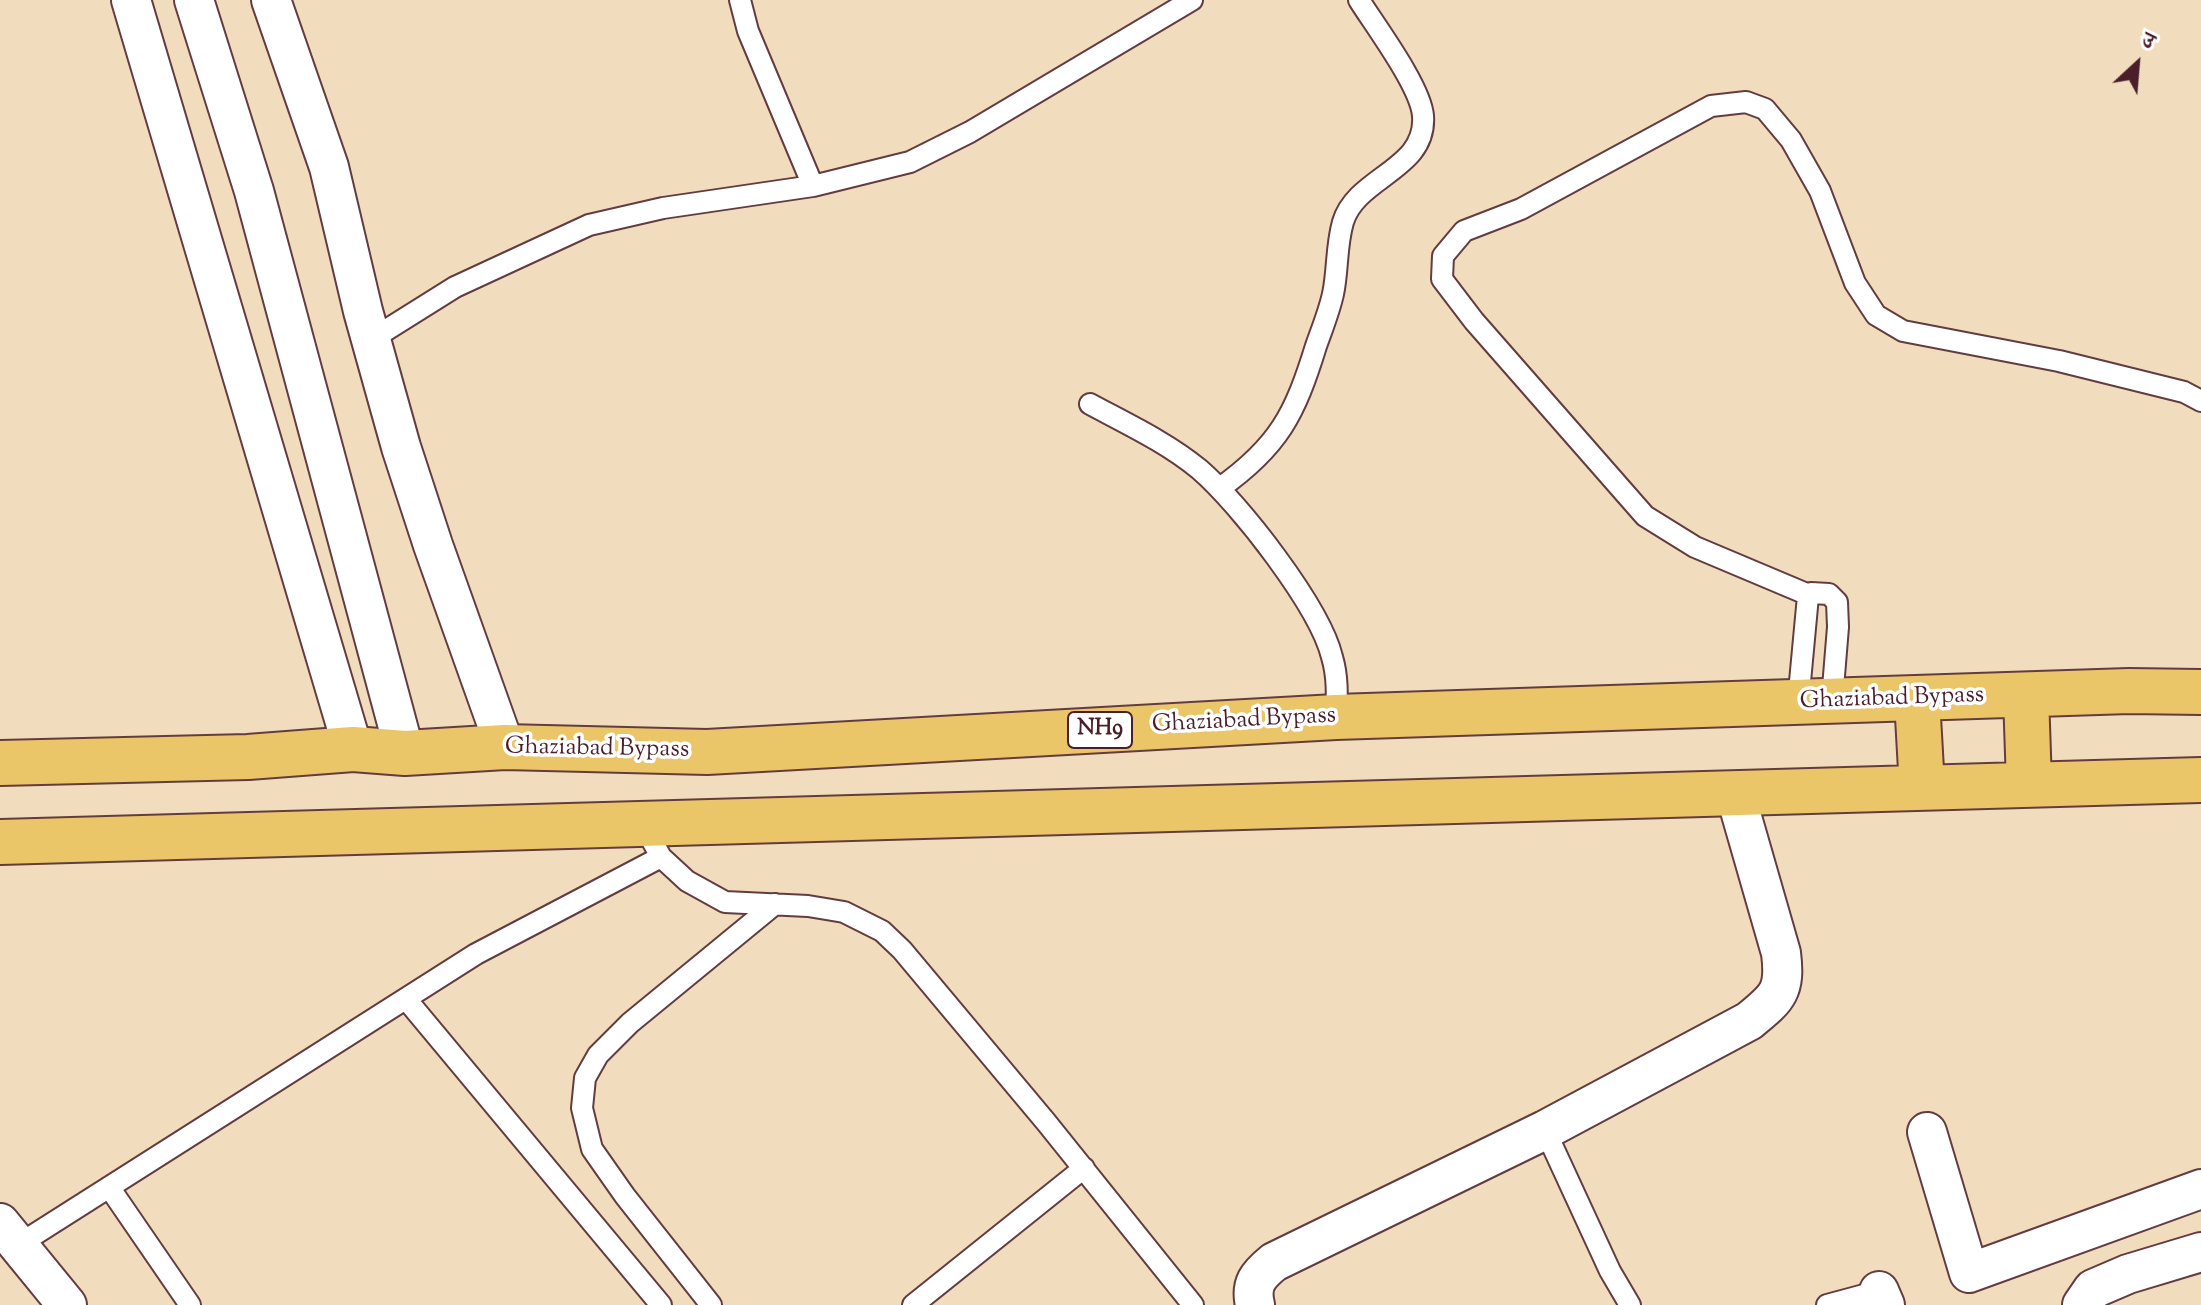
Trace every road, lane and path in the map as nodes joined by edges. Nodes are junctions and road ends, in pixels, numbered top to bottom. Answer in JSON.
{"nodes":[{"id":1,"x":131,"y":0,"type":"edge"},
{"id":2,"x":194,"y":0,"type":"edge"},
{"id":3,"x":271,"y":0,"type":"edge"},
{"id":4,"x":740,"y":0,"type":"edge"},
{"id":5,"x":1192,"y":0,"type":"edge"},
{"id":6,"x":1359,"y":0,"type":"edge"},
{"id":7,"x":813,"y":186,"type":"junction"},
{"id":8,"x":372,"y":339,"type":"junction"},
{"id":9,"x":2201,"y":401,"type":"edge"},
{"id":10,"x":1090,"y":404,"type":"dead end"},
{"id":11,"x":1220,"y":488,"type":"junction"},
{"id":12,"x":1809,"y":595,"type":"junction"},
{"id":13,"x":2201,"y":692,"type":"edge"},
{"id":14,"x":2026,"y":695,"type":"junction"},
{"id":15,"x":1917,"y":699,"type":"junction"},
{"id":16,"x":1815,"y":702,"type":"junction"},
{"id":17,"x":1336,"y":717,"type":"junction"},
{"id":18,"x":505,"y":747,"type":"junction"},
{"id":19,"x":353,"y":749,"type":"junction"},
{"id":20,"x":405,"y":753,"type":"junction"},
{"id":21,"x":0,"y":763,"type":"edge"},
{"id":22,"x":2201,"y":780,"type":"edge"},
{"id":23,"x":2029,"y":784,"type":"junction"},
{"id":24,"x":1922,"y":788,"type":"junction"},
{"id":25,"x":1735,"y":793,"type":"junction"},
{"id":26,"x":652,"y":840,"type":"junction"},
{"id":27,"x":0,"y":842,"type":"edge"},
{"id":28,"x":775,"y":904,"type":"junction"},
{"id":29,"x":406,"y":999,"type":"junction"},
{"id":30,"x":1545,"y":1130,"type":"junction"},
{"id":31,"x":1927,"y":1132,"type":"dead end"},
{"id":32,"x":1084,"y":1168,"type":"junction"},
{"id":33,"x":109,"y":1187,"type":"junction"},
{"id":34,"x":2201,"y":1189,"type":"edge"},
{"id":35,"x":9,"y":1234,"type":"edge"},
{"id":36,"x":2201,"y":1252,"type":"edge"},
{"id":37,"x":1882,"y":1298,"type":"edge"},
{"id":38,"x":67,"y":1305,"type":"edge"},
{"id":39,"x":190,"y":1305,"type":"edge"},
{"id":40,"x":661,"y":1305,"type":"edge"},
{"id":41,"x":711,"y":1305,"type":"edge"},
{"id":42,"x":913,"y":1305,"type":"edge"},
{"id":43,"x":1193,"y":1305,"type":"edge"},
{"id":44,"x":1255,"y":1305,"type":"edge"},
{"id":45,"x":1630,"y":1305,"type":"edge"},
{"id":46,"x":1827,"y":1305,"type":"edge"},
{"id":47,"x":2082,"y":1305,"type":"edge"}],
"edges":[{"from":1,"to":19,"type":"street"},
{"from":2,"to":20,"type":"street"},
{"from":3,"to":8,"type":"street"},
{"from":4,"to":7,"type":"lane"},
{"from":5,"to":7,"type":"lane"},
{"from":6,"to":11,"type":"lane"},
{"from":7,"to":8,"type":"lane"},
{"from":8,"to":18,"type":"street"},
{"from":9,"to":12,"type":"lane"},
{"from":10,"to":11,"type":"lane"},
{"from":11,"to":17,"type":"lane"},
{"from":12,"to":16,"type":"lane"},
{"from":12,"to":16,"type":"lane"},
{"from":13,"to":14,"type":"highway","name":"Ghaziabad Bypass","number":"NH9"},
{"from":14,"to":15,"type":"highway","name":"Ghaziabad Bypass","number":"NH9"},
{"from":14,"to":23,"type":"highway"},
{"from":15,"to":16,"type":"highway","name":"Ghaziabad Bypass","number":"NH9"},
{"from":15,"to":24,"type":"highway"},
{"from":16,"to":17,"type":"highway","name":"Ghaziabad Bypass","number":"NH9"},
{"from":17,"to":18,"type":"highway","name":"Ghaziabad Bypass","number":"NH9"},
{"from":18,"to":20,"type":"highway","name":"Ghaziabad Bypass","number":"NH9"},
{"from":19,"to":20,"type":"highway","name":"Ghaziabad Bypass","number":"NH9"},
{"from":19,"to":21,"type":"highway","name":"Ghaziabad Bypass","number":"NH9"},
{"from":22,"to":23,"type":"highway"},
{"from":23,"to":24,"type":"highway"},
{"from":24,"to":25,"type":"highway"},
{"from":25,"to":26,"type":"highway"},
{"from":25,"to":30,"type":"street"},
{"from":26,"to":27,"type":"highway"},
{"from":26,"to":28,"type":"lane"},
{"from":26,"to":29,"type":"lane"},
{"from":28,"to":32,"type":"lane"},
{"from":28,"to":41,"type":"lane"},
{"from":29,"to":33,"type":"lane"},
{"from":29,"to":40,"type":"lane"},
{"from":30,"to":44,"type":"street"},
{"from":30,"to":45,"type":"lane"},
{"from":31,"to":34,"type":"street"},
{"from":32,"to":42,"type":"lane"},
{"from":32,"to":43,"type":"lane"},
{"from":33,"to":35,"type":"lane"},
{"from":33,"to":39,"type":"lane"},
{"from":35,"to":38,"type":"street"},
{"from":36,"to":47,"type":"street"},
{"from":37,"to":46,"type":"lane"}]}
